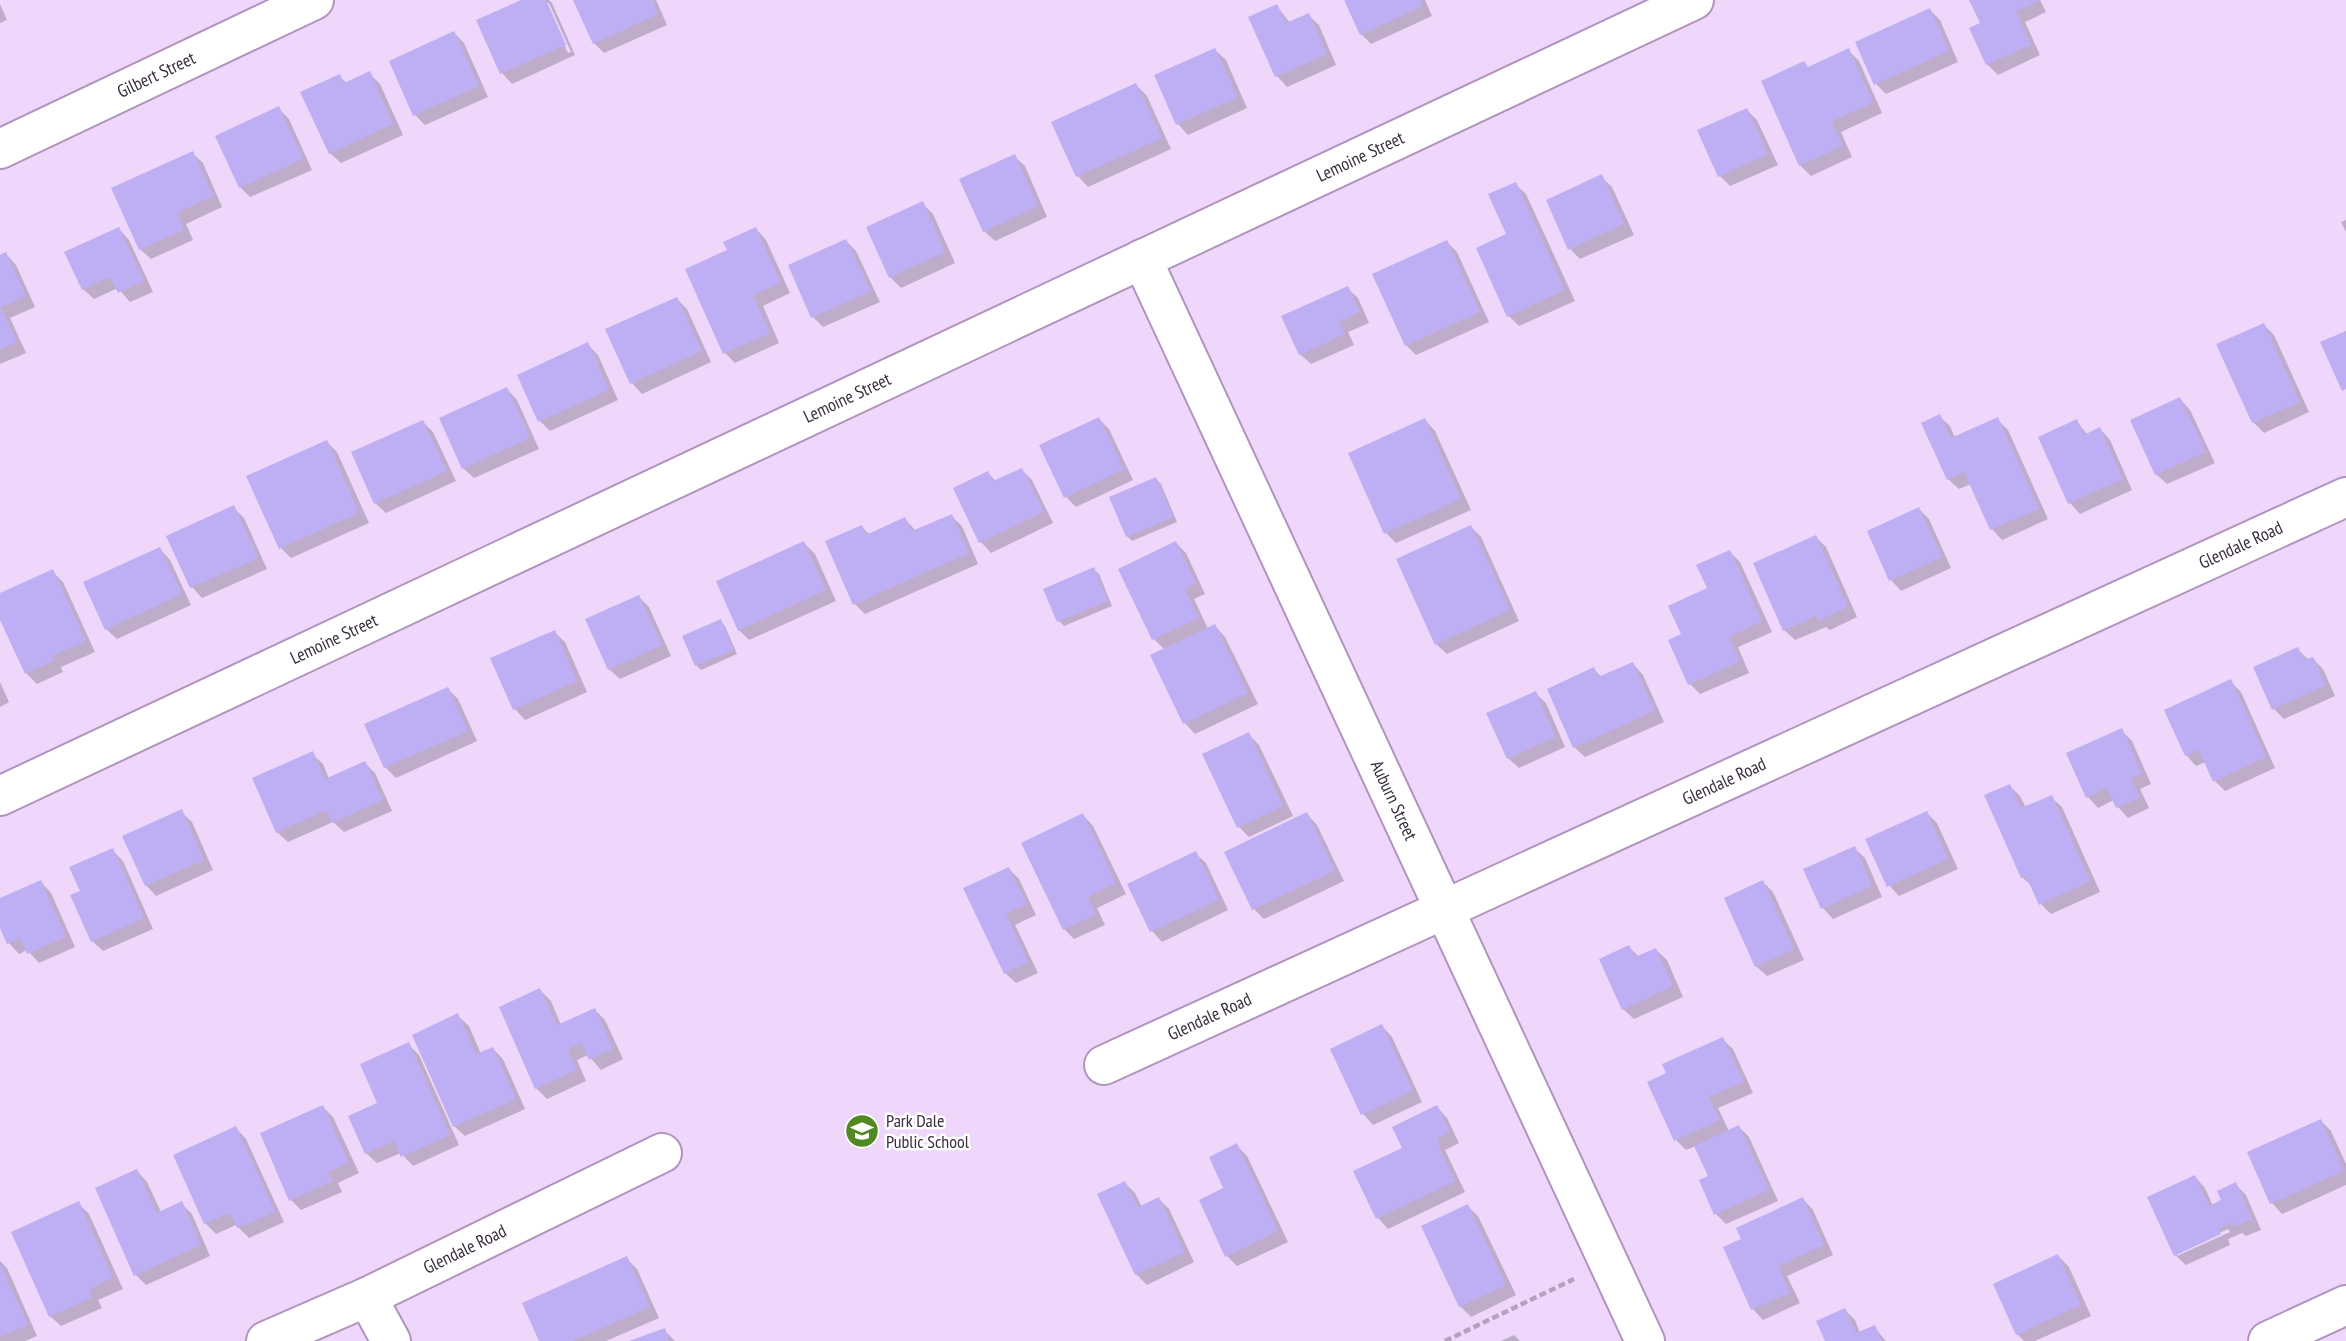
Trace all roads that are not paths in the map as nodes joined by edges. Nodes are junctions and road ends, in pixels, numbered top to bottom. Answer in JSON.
{"nodes":[{"id":1,"x":314,"y":0,"type":"edge"},
{"id":2,"x":1693,"y":0,"type":"edge"},
{"id":3,"x":0,"y":149,"type":"edge"},
{"id":4,"x":1142,"y":259,"type":"junction"},
{"id":5,"x":2346,"y":496,"type":"edge"},
{"id":6,"x":0,"y":796,"type":"edge"},
{"id":7,"x":1443,"y":908,"type":"junction"},
{"id":8,"x":1104,"y":1065,"type":"dead end"},
{"id":9,"x":662,"y":1153,"type":"dead end"},
{"id":10,"x":367,"y":1297,"type":"junction"},
{"id":11,"x":2346,"y":1305,"type":"edge"},
{"id":12,"x":266,"y":1341,"type":"edge"},
{"id":13,"x":391,"y":1341,"type":"edge"},
{"id":14,"x":1645,"y":1341,"type":"edge"},
{"id":15,"x":2268,"y":1341,"type":"edge"}],
"edges":[{"from":1,"to":3,"type":"street","name":"Gilbert Street"},
{"from":2,"to":4,"type":"street","name":"Lemoine Street"},
{"from":4,"to":6,"type":"street","name":"Lemoine Street"},
{"from":4,"to":7,"type":"street","name":"Auburn Street"},
{"from":5,"to":7,"type":"street","name":"Glendale Road"},
{"from":7,"to":8,"type":"street","name":"Glendale Road"},
{"from":7,"to":14,"type":"street","name":"Auburn Street"},
{"from":9,"to":10,"type":"street","name":"Glendale Road"},
{"from":10,"to":12,"type":"street","name":"Glendale Road"},
{"from":10,"to":13,"type":"street"},
{"from":11,"to":15,"type":"street"}]}
